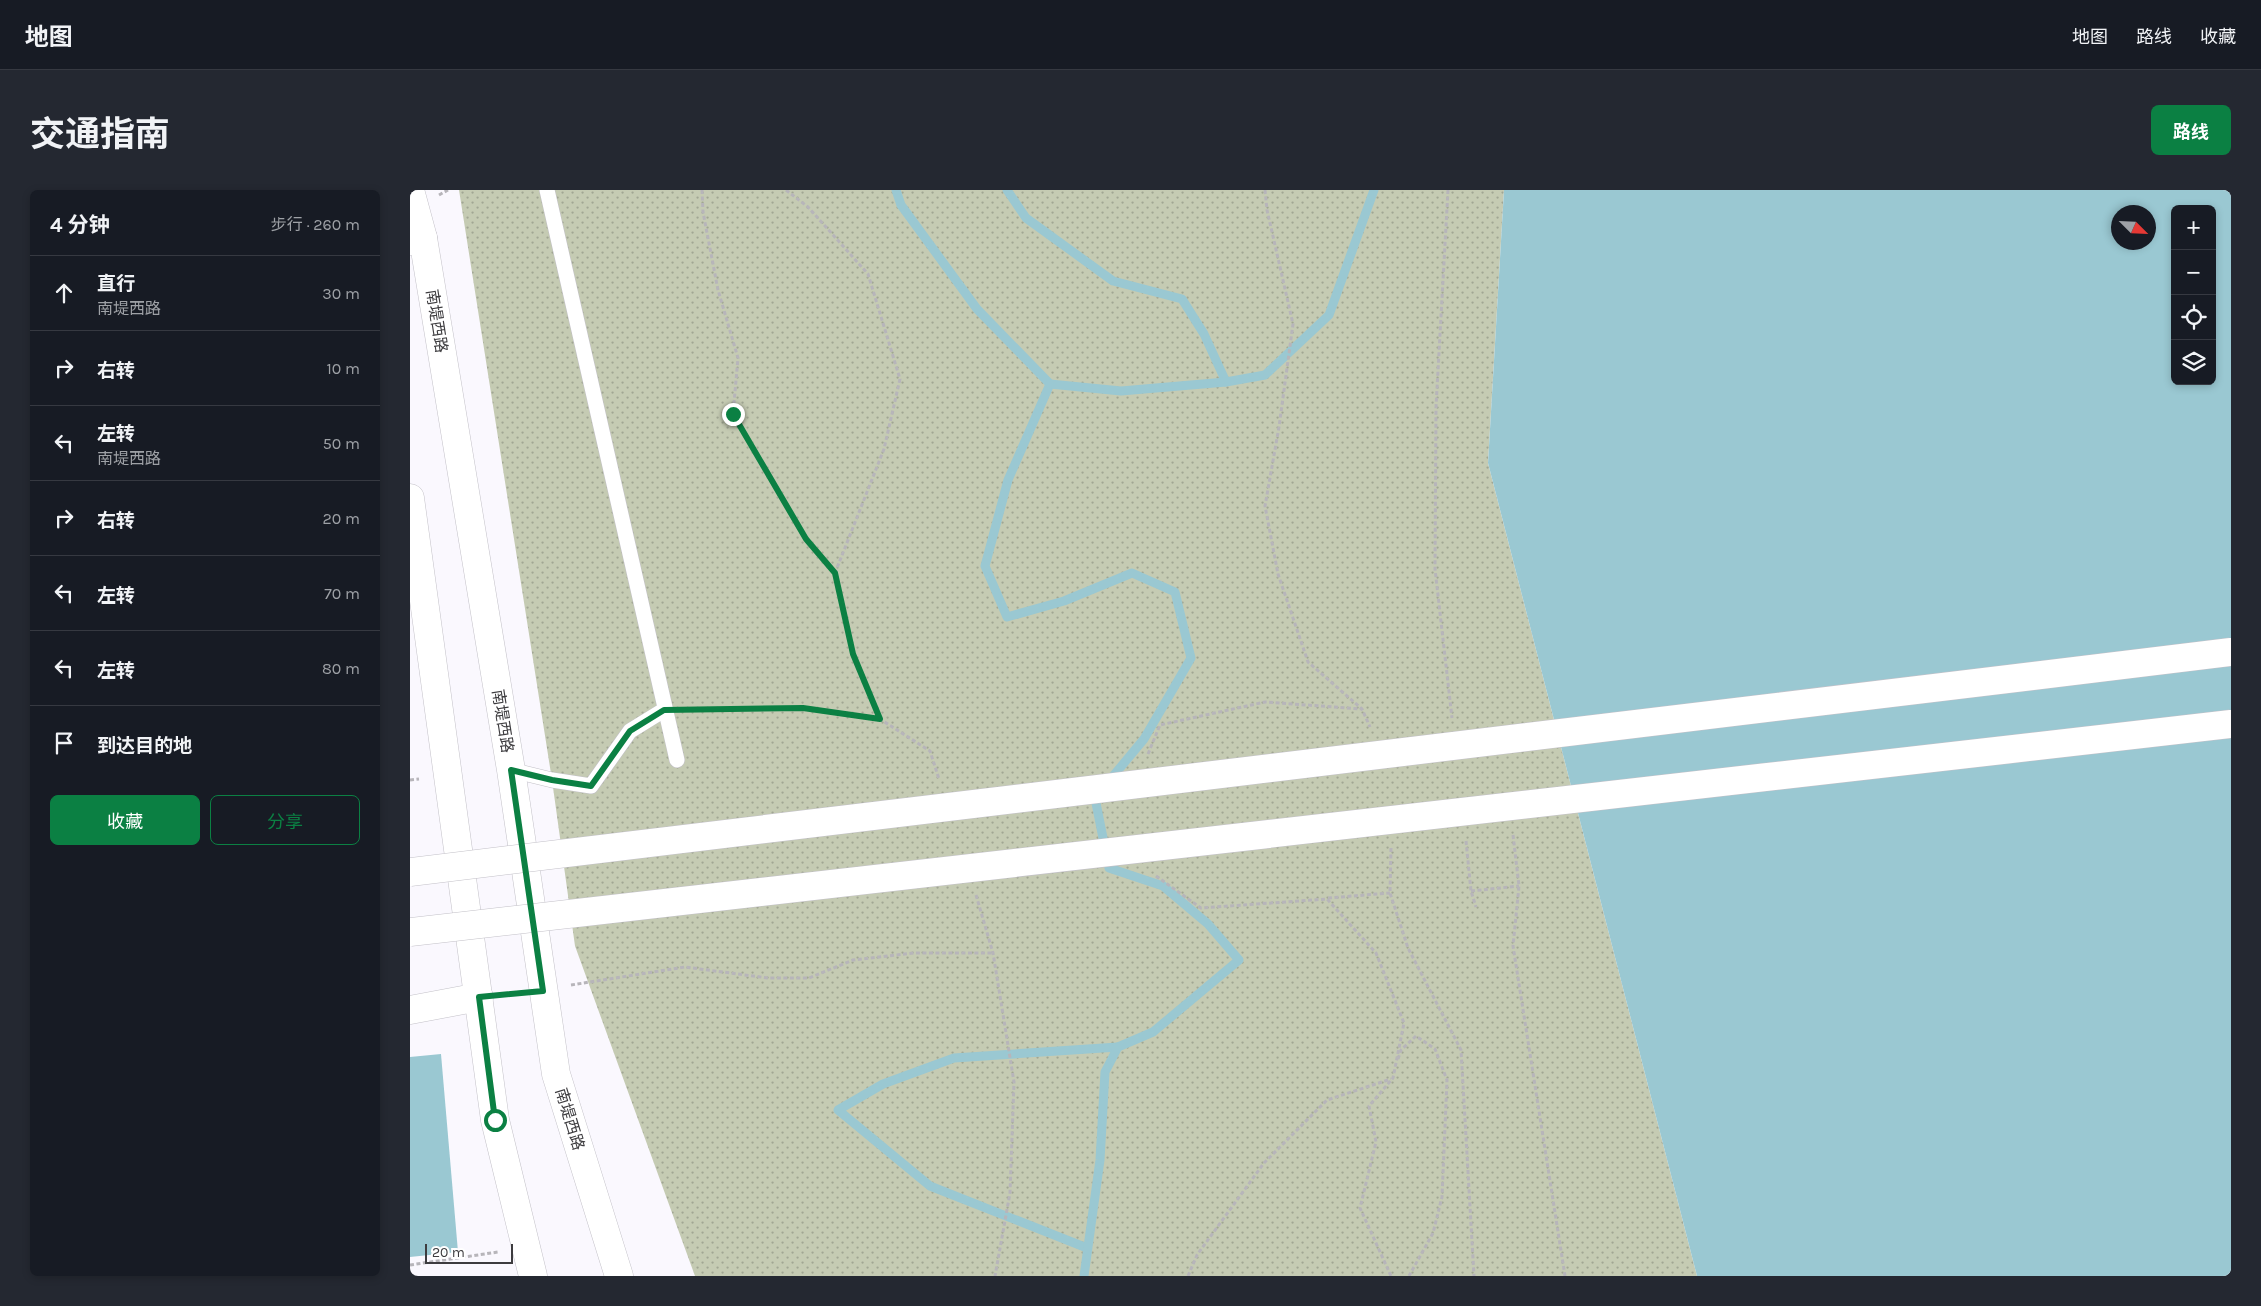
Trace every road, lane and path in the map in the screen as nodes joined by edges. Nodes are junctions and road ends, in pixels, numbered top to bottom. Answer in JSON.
{"nodes":[{"id":1,"x":410,"y":190,"type":"edge"},
{"id":2,"x":547,"y":190,"type":"edge"},
{"id":3,"x":702,"y":190,"type":"edge"},
{"id":4,"x":786,"y":190,"type":"edge"},
{"id":5,"x":1265,"y":190,"type":"edge"},
{"id":6,"x":1448,"y":190,"type":"edge"},
{"id":7,"x":417,"y":240,"type":"edge"},
{"id":8,"x":1279,"y":427,"type":"dead end"},
{"id":9,"x":410,"y":498,"type":"edge"},
{"id":10,"x":835,"y":573,"type":"junction"},
{"id":11,"x":2231,"y":652,"type":"edge"},
{"id":12,"x":1362,"y":709,"type":"dead end"},
{"id":13,"x":664,"y":710,"type":"junction"},
{"id":14,"x":880,"y":719,"type":"junction"},
{"id":15,"x":2231,"y":724,"type":"edge"},
{"id":16,"x":1452,"y":725,"type":"dead end"},
{"id":17,"x":1146,"y":757,"type":"dead end"},
{"id":18,"x":677,"y":760,"type":"dead end"},
{"id":19,"x":511,"y":770,"type":"junction"},
{"id":20,"x":941,"y":786,"type":"dead end"},
{"id":21,"x":1512,"y":827,"type":"dead end"},
{"id":22,"x":1465,"y":833,"type":"dead end"},
{"id":23,"x":410,"y":872,"type":"edge"},
{"id":24,"x":1152,"y":873,"type":"dead end"},
{"id":25,"x":1519,"y":886,"type":"junction"},
{"id":26,"x":975,"y":890,"type":"dead end"},
{"id":27,"x":1471,"y":891,"type":"junction"},
{"id":28,"x":1390,"y":893,"type":"dead end"},
{"id":29,"x":1327,"y":898,"type":"junction"},
{"id":30,"x":1476,"y":907,"type":"dead end"},
{"id":31,"x":410,"y":932,"type":"edge"},
{"id":32,"x":993,"y":953,"type":"junction"},
{"id":33,"x":543,"y":991,"type":"junction"},
{"id":34,"x":479,"y":997,"type":"junction"},
{"id":35,"x":410,"y":1010,"type":"edge"},
{"id":36,"x":1392,"y":1078,"type":"junction"},
{"id":37,"x":526,"y":1247,"type":"junction"},
{"id":38,"x":410,"y":1265,"type":"edge"},
{"id":39,"x":533,"y":1276,"type":"edge"},
{"id":40,"x":619,"y":1276,"type":"edge"},
{"id":41,"x":995,"y":1276,"type":"edge"},
{"id":42,"x":1188,"y":1276,"type":"edge"},
{"id":43,"x":1391,"y":1276,"type":"edge"},
{"id":44,"x":1409,"y":1276,"type":"edge"},
{"id":45,"x":1565,"y":1276,"type":"edge"}],
"edges":[{"from":1,"to":7,"type":"main road","name":"南堤西路"},
{"from":2,"to":13,"type":"lane"},
{"from":3,"to":10,"type":"path"},
{"from":4,"to":10,"type":"path"},
{"from":5,"to":8,"type":"path"},
{"from":6,"to":16,"type":"path"},
{"from":7,"to":19,"type":"main road","name":"南堤西路"},
{"from":9,"to":34,"type":"main road"},
{"from":10,"to":14,"type":"path"},
{"from":11,"to":23,"type":"main road","bridge":true},
{"from":12,"to":17,"type":"path"},
{"from":13,"to":14,"type":"path"},
{"from":13,"to":18,"type":"lane"},
{"from":13,"to":19,"type":"lane"},
{"from":14,"to":20,"type":"path"},
{"from":15,"to":31,"type":"main road","bridge":true},
{"from":19,"to":33,"type":"main road","name":"南堤西路"},
{"from":21,"to":25,"type":"path"},
{"from":22,"to":27,"type":"path"},
{"from":24,"to":29,"type":"path"},
{"from":25,"to":27,"type":"path"},
{"from":25,"to":45,"type":"path"},
{"from":26,"to":32,"type":"path"},
{"from":27,"to":30,"type":"path"},
{"from":28,"to":29,"type":"path"},
{"from":29,"to":36,"type":"path"},
{"from":32,"to":33,"type":"path"},
{"from":32,"to":41,"type":"path"},
{"from":33,"to":40,"type":"main road","name":"南堤西路"},
{"from":34,"to":35,"type":"main road"},
{"from":34,"to":37,"type":"main road"},
{"from":36,"to":42,"type":"path"},
{"from":36,"to":43,"type":"path"},
{"from":36,"to":44,"type":"path"},
{"from":37,"to":38,"type":"path"},
{"from":37,"to":39,"type":"main road"}]}
